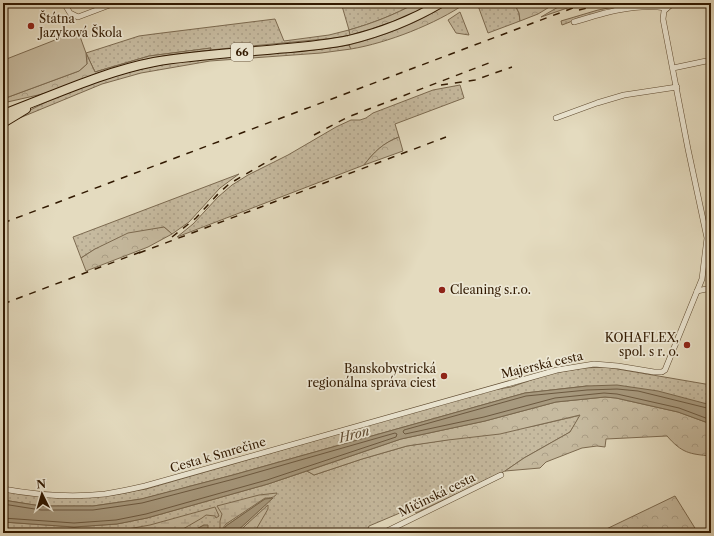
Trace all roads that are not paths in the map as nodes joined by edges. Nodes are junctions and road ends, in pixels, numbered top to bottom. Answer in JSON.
{"nodes":[{"id":1,"x":64,"y":3,"type":"edge"},
{"id":2,"x":115,"y":3,"type":"edge"},
{"id":3,"x":441,"y":3,"type":"edge"},
{"id":4,"x":673,"y":3,"type":"edge"},
{"id":5,"x":666,"y":8,"type":"junction"},
{"id":6,"x":574,"y":22,"type":"dead end"},
{"id":7,"x":711,"y":60,"type":"edge"},
{"id":8,"x":673,"y":68,"type":"junction"},
{"id":9,"x":677,"y":87,"type":"junction"},
{"id":10,"x":40,"y":100,"type":"junction"},
{"id":11,"x":3,"y":108,"type":"edge"},
{"id":12,"x":3,"y":114,"type":"edge"},
{"id":13,"x":556,"y":118,"type":"dead end"},
{"id":14,"x":3,"y":123,"type":"edge"},
{"id":15,"x":711,"y":288,"type":"edge"},
{"id":16,"x":697,"y":291,"type":"junction"},
{"id":17,"x":435,"y":404,"type":"joint"},
{"id":18,"x":501,"y":475,"type":"dead end"},
{"id":19,"x":3,"y":489,"type":"edge"},
{"id":20,"x":383,"y":533,"type":"edge"}],
"edges":[{"from":1,"to":2,"type":"street"},
{"from":3,"to":10,"type":"main road","number":"66"},
{"from":4,"to":5,"type":"street"},
{"from":5,"to":6,"type":"street"},
{"from":5,"to":8,"type":"street","name":"Majerská cesta"},
{"from":7,"to":8,"type":"street"},
{"from":8,"to":9,"type":"street","name":"Majerská cesta"},
{"from":9,"to":13,"type":"street"},
{"from":9,"to":16,"type":"street","name":"Majerská cesta"},
{"from":10,"to":11,"type":"main road"},
{"from":10,"to":12,"type":"main road","number":"66"},
{"from":10,"to":14,"type":"main road"},
{"from":15,"to":16,"type":"street"},
{"from":16,"to":17,"type":"street","name":"Majerská cesta"},
{"from":17,"to":19,"type":"street","name":"Cesta k Smrečine"},
{"from":18,"to":20,"type":"street","name":"Mičinská cesta"}]}
